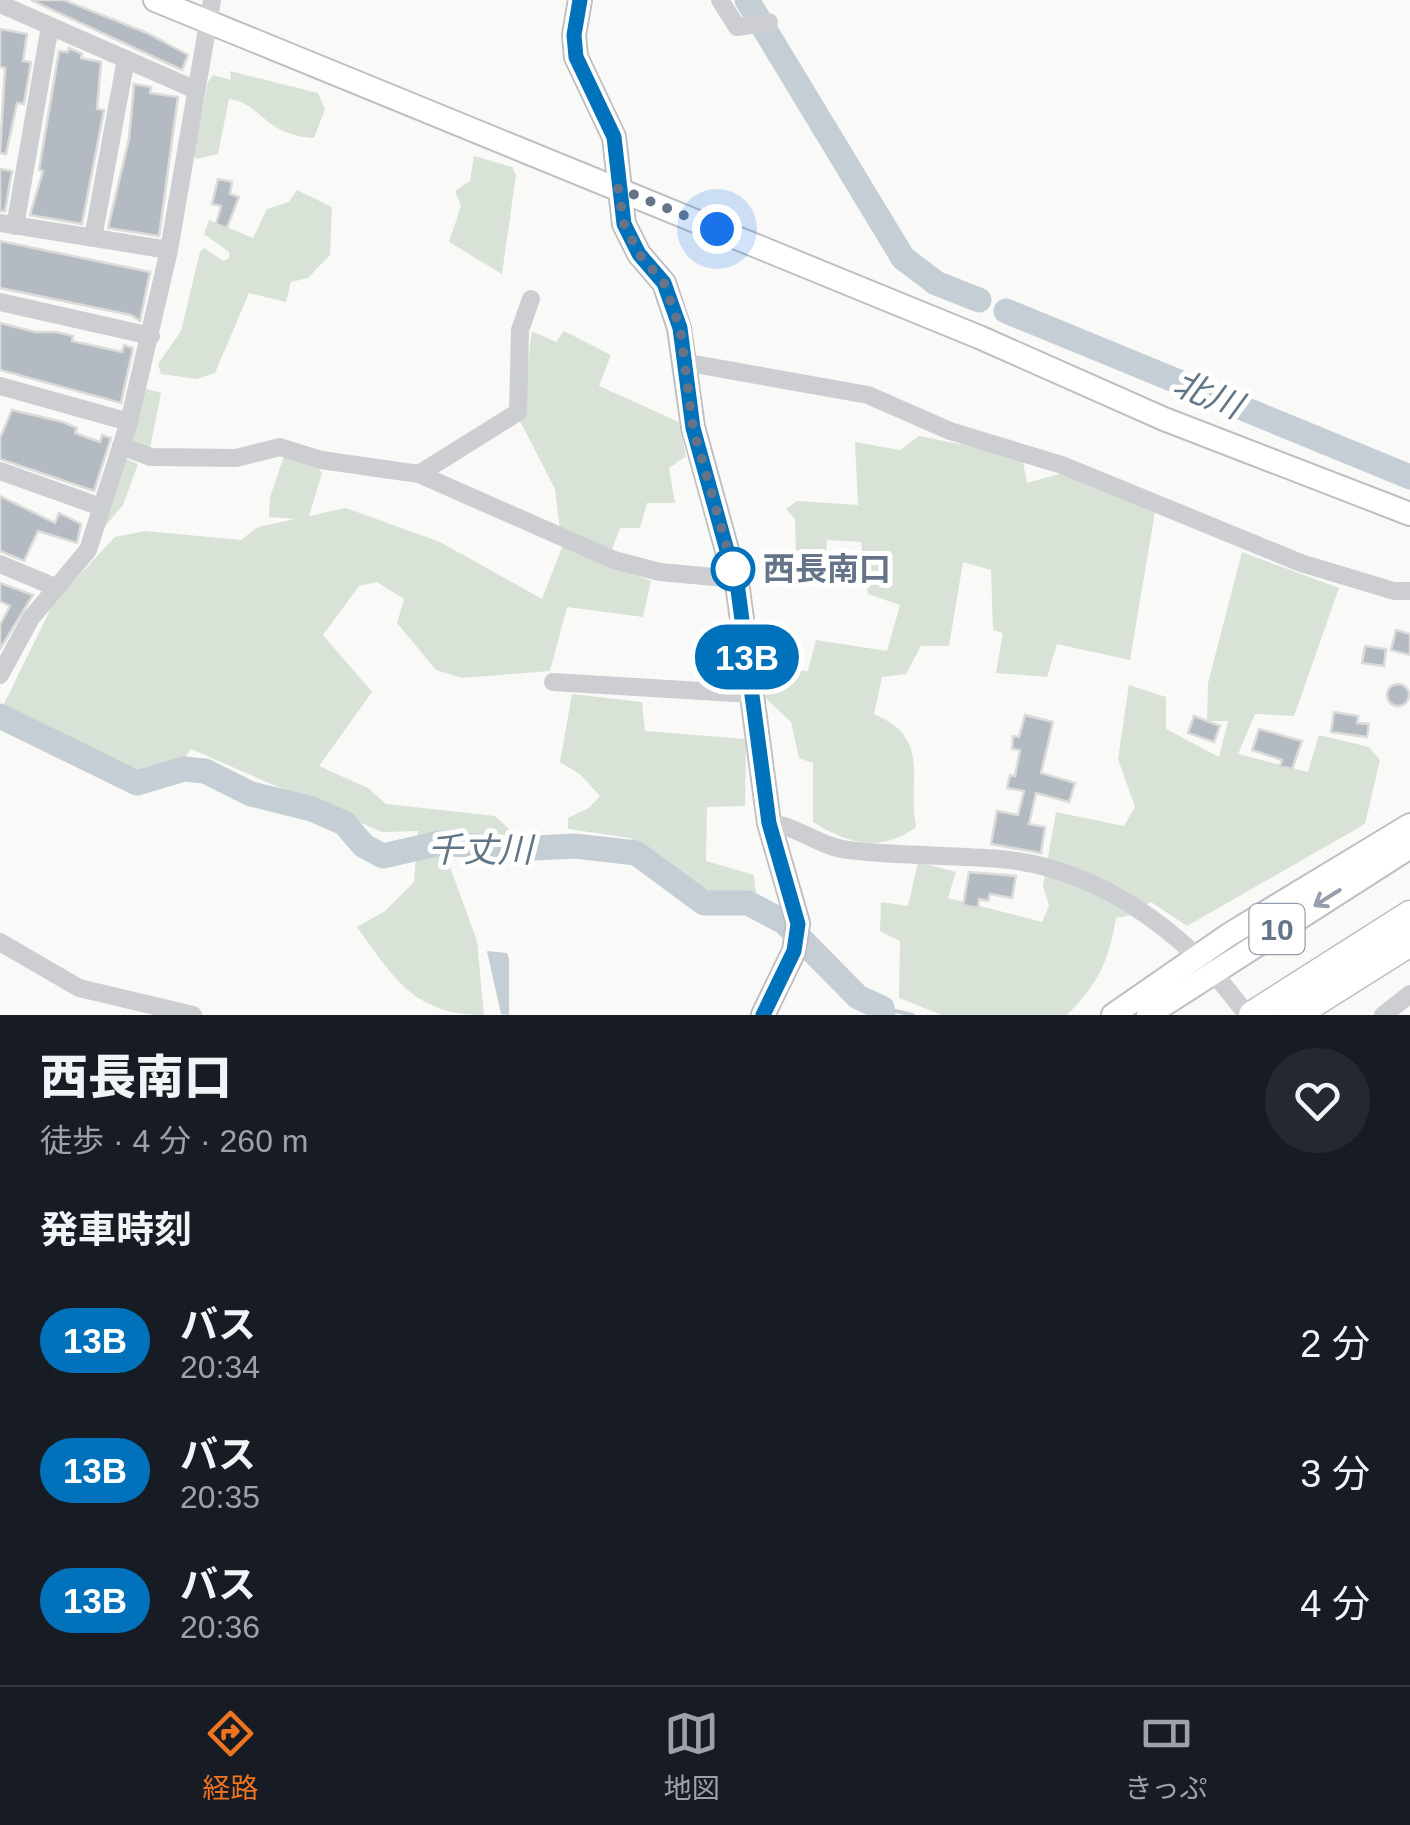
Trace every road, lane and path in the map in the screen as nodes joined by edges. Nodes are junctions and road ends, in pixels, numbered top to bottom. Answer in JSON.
{"nodes":[{"id":1,"x":154,"y":0,"type":"edge"},
{"id":2,"x":580,"y":0,"type":"edge"},
{"id":3,"x":720,"y":0,"type":"edge"},
{"id":4,"x":0,"y":4,"type":"edge"},
{"id":5,"x":210,"y":11,"type":"edge"},
{"id":6,"x":769,"y":22,"type":"dead end"},
{"id":7,"x":50,"y":26,"type":"junction"},
{"id":8,"x":126,"y":59,"type":"junction"},
{"id":9,"x":196,"y":90,"type":"junction"},
{"id":10,"x":618,"y":188,"type":"junction"},
{"id":11,"x":7,"y":225,"type":"edge"},
{"id":12,"x":93,"y":238,"type":"junction"},
{"id":13,"x":169,"y":250,"type":"junction"},
{"id":14,"x":531,"y":299,"type":"dead end"},
{"id":15,"x":0,"y":302,"type":"edge"},
{"id":16,"x":151,"y":336,"type":"junction"},
{"id":17,"x":683,"y":362,"type":"junction"},
{"id":18,"x":0,"y":386,"type":"edge"},
{"id":19,"x":129,"y":422,"type":"junction"},
{"id":20,"x":121,"y":446,"type":"junction"},
{"id":21,"x":0,"y":471,"type":"edge"},
{"id":22,"x":419,"y":474,"type":"junction"},
{"id":23,"x":100,"y":507,"type":"junction"},
{"id":24,"x":1410,"y":514,"type":"edge"},
{"id":25,"x":0,"y":564,"type":"edge"},
{"id":26,"x":736,"y":579,"type":"junction"},
{"id":27,"x":56,"y":588,"type":"junction"},
{"id":28,"x":1410,"y":591,"type":"edge"},
{"id":29,"x":2,"y":666,"type":"edge"},
{"id":30,"x":554,"y":682,"type":"dead end"},
{"id":31,"x":751,"y":694,"type":"junction"},
{"id":32,"x":769,"y":823,"type":"junction"},
{"id":33,"x":1410,"y":824,"type":"edge"},
{"id":34,"x":1410,"y":847,"type":"edge"},
{"id":35,"x":1410,"y":915,"type":"edge"},
{"id":36,"x":0,"y":942,"type":"edge"},
{"id":37,"x":1410,"y":942,"type":"edge"},
{"id":38,"x":1204,"y":965,"type":"junction"},
{"id":39,"x":1410,"y":994,"type":"edge"},
{"id":40,"x":1247,"y":1011,"type":"edge"},
{"id":41,"x":194,"y":1015,"type":"edge"},
{"id":42,"x":763,"y":1015,"type":"edge"},
{"id":43,"x":1114,"y":1015,"type":"edge"},
{"id":44,"x":1148,"y":1015,"type":"edge"},
{"id":45,"x":1294,"y":1015,"type":"edge"},
{"id":46,"x":1383,"y":1015,"type":"edge"}],
"edges":[{"from":1,"to":5,"type":"main road"},
{"from":2,"to":10,"type":"main road"},
{"from":3,"to":6,"type":"street"},
{"from":4,"to":7,"type":"street"},
{"from":5,"to":9,"type":"street"},
{"from":5,"to":10,"type":"main road"},
{"from":7,"to":8,"type":"street"},
{"from":7,"to":11,"type":"street"},
{"from":8,"to":9,"type":"street"},
{"from":8,"to":12,"type":"street"},
{"from":9,"to":13,"type":"street"},
{"from":10,"to":17,"type":"main road"},
{"from":10,"to":24,"type":"main road"},
{"from":11,"to":12,"type":"street"},
{"from":12,"to":13,"type":"street"},
{"from":13,"to":16,"type":"street"},
{"from":14,"to":22,"type":"street"},
{"from":15,"to":16,"type":"street"},
{"from":16,"to":19,"type":"street"},
{"from":17,"to":26,"type":"main road"},
{"from":17,"to":28,"type":"street"},
{"from":18,"to":19,"type":"street"},
{"from":19,"to":20,"type":"street"},
{"from":20,"to":22,"type":"street"},
{"from":20,"to":23,"type":"street"},
{"from":21,"to":23,"type":"street"},
{"from":22,"to":26,"type":"street"},
{"from":23,"to":27,"type":"street"},
{"from":25,"to":27,"type":"street"},
{"from":26,"to":31,"type":"main road"},
{"from":27,"to":29,"type":"street"},
{"from":30,"to":31,"type":"street"},
{"from":31,"to":32,"type":"main road"},
{"from":32,"to":38,"type":"street"},
{"from":32,"to":42,"type":"main road"},
{"from":33,"to":38,"type":"main road","number":"10"},
{"from":34,"to":38,"type":"main road","number":"10","one_way":true},
{"from":35,"to":40,"type":"highway"},
{"from":36,"to":41,"type":"street"},
{"from":37,"to":45,"type":"highway"},
{"from":38,"to":40,"type":"street"},
{"from":38,"to":43,"type":"main road","number":"10"},
{"from":38,"to":44,"type":"main road","number":"10"},
{"from":39,"to":46,"type":"street"}]}
